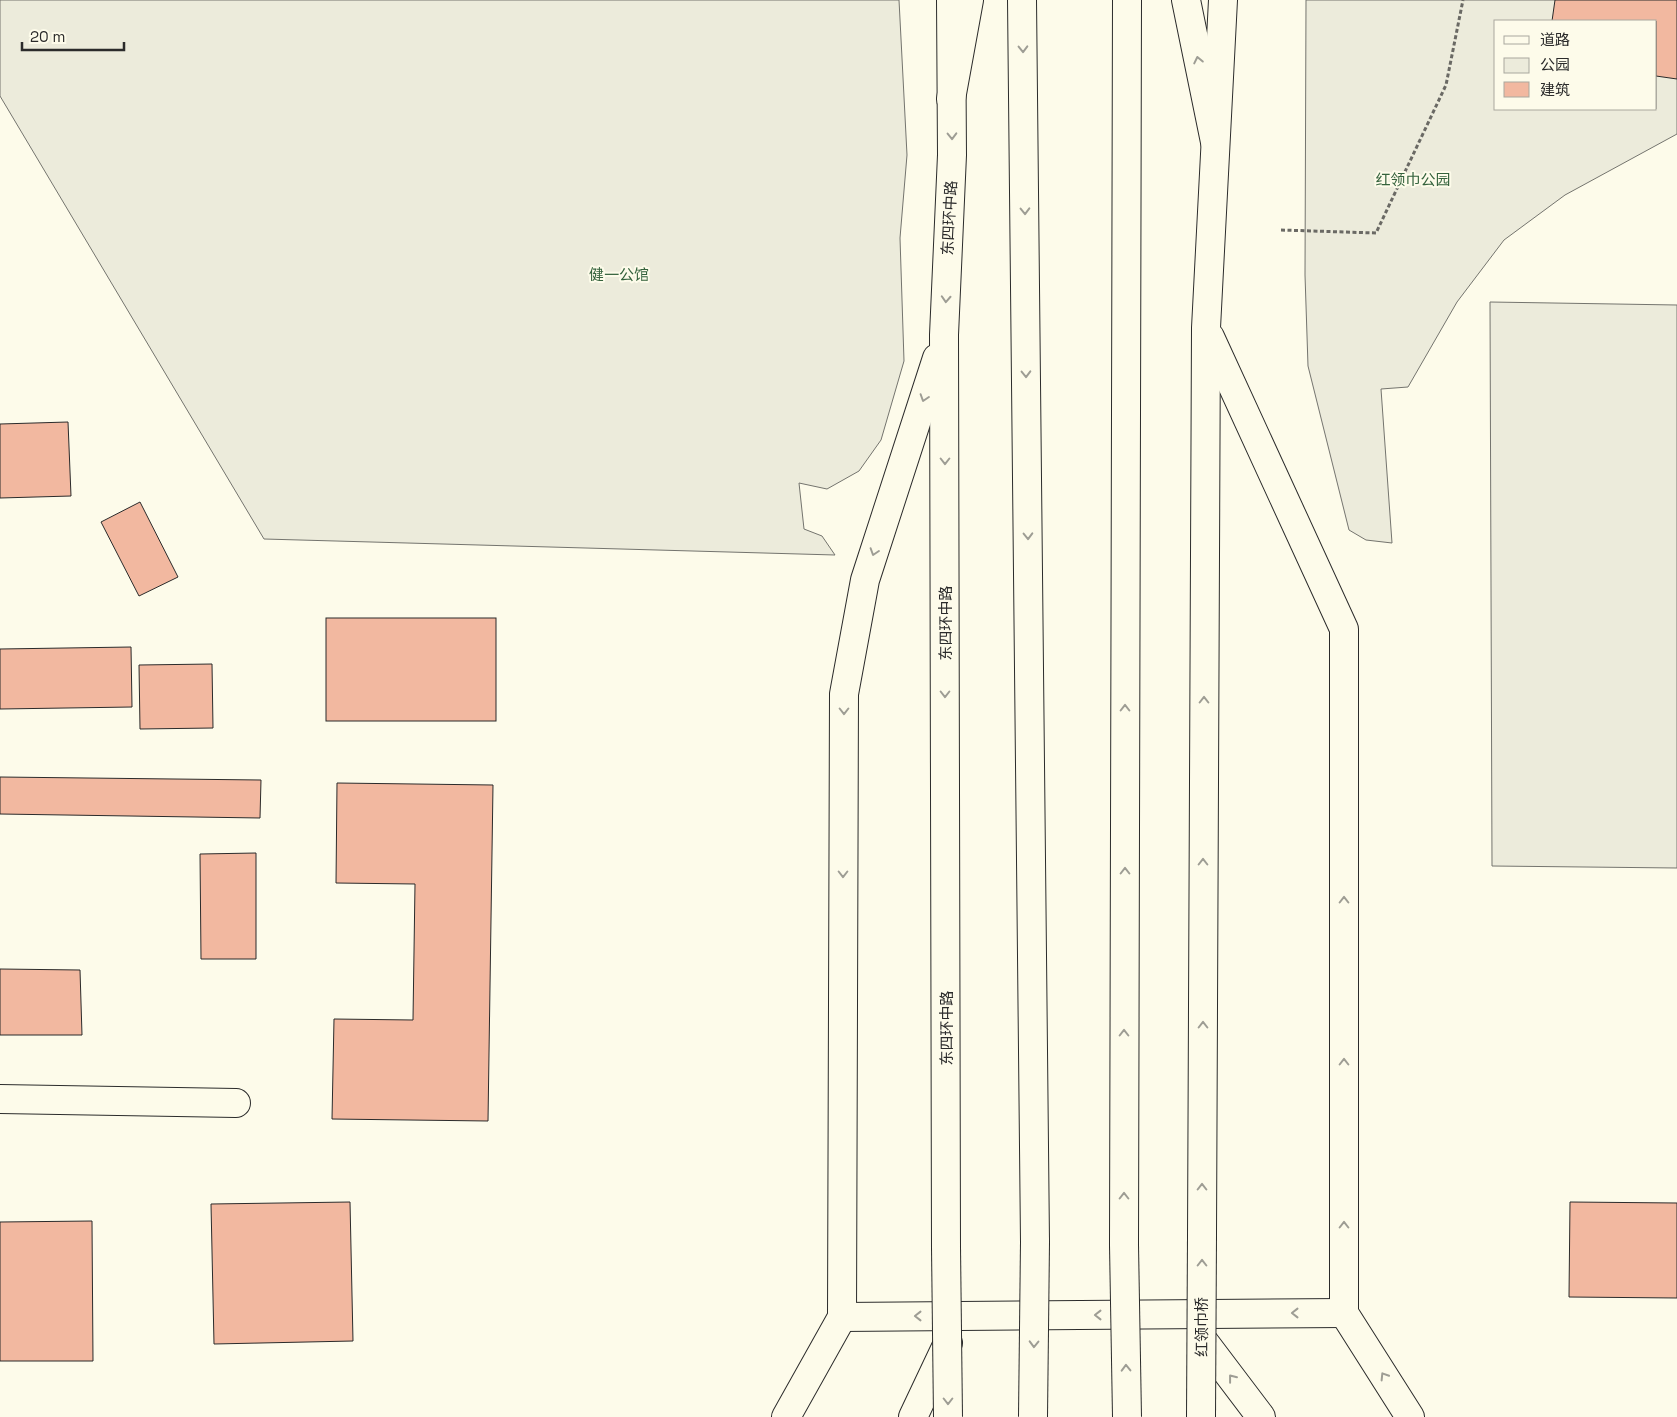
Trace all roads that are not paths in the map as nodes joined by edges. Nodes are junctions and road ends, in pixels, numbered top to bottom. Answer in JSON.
{"nodes":[{"id":1,"x":951,"y":0,"type":"edge"},
{"id":2,"x":969,"y":0,"type":"edge"},
{"id":3,"x":1022,"y":0,"type":"edge"},
{"id":4,"x":1127,"y":0,"type":"edge"},
{"id":5,"x":1186,"y":0,"type":"edge"},
{"id":6,"x":1223,"y":0,"type":"edge"},
{"id":7,"x":951,"y":99,"type":"junction"},
{"id":8,"x":1215,"y":142,"type":"junction"},
{"id":9,"x":1206,"y":328,"type":"junction"},
{"id":10,"x":944,"y":335,"type":"junction"},
{"id":11,"x":0,"y":1099,"type":"edge"},
{"id":12,"x":236,"y":1102,"type":"dead end"},
{"id":13,"x":1344,"y":1313,"type":"junction"},
{"id":14,"x":842,"y":1316,"type":"junction"},
{"id":15,"x":1202,"y":1339,"type":"junction"},
{"id":16,"x":948,"y":1343,"type":"junction"},
{"id":17,"x":786,"y":1417,"type":"edge"},
{"id":18,"x":912,"y":1417,"type":"edge"},
{"id":19,"x":948,"y":1417,"type":"edge"},
{"id":20,"x":1033,"y":1417,"type":"edge"},
{"id":21,"x":1127,"y":1417,"type":"edge"},
{"id":22,"x":1201,"y":1417,"type":"edge"},
{"id":23,"x":1261,"y":1417,"type":"edge"},
{"id":24,"x":1410,"y":1417,"type":"edge"}],
"edges":[{"from":1,"to":7,"type":"main road","name":"东四环中路"},
{"from":2,"to":7,"type":"main road"},
{"from":3,"to":20,"type":"main road","one_way":true,"bridge":true},
{"from":21,"to":4,"type":"main road","one_way":true,"bridge":true},
{"from":8,"to":5,"type":"main road","one_way":true},
{"from":6,"to":8,"type":"main road"},
{"from":7,"to":10,"type":"main road","name":"东四环中路","one_way":true},
{"from":8,"to":9,"type":"main road"},
{"from":13,"to":9,"type":"main road","one_way":true},
{"from":15,"to":9,"type":"main road","name":"红领巾桥","one_way":true,"bridge":true},
{"from":10,"to":14,"type":"main road","one_way":true},
{"from":10,"to":16,"type":"main road","name":"东四环中路","one_way":true,"bridge":true},
{"from":11,"to":12,"type":"main road"},
{"from":13,"to":14,"type":"main road","one_way":true},
{"from":24,"to":13,"type":"main road","one_way":true},
{"from":14,"to":17,"type":"main road"},
{"from":15,"to":22,"type":"main road","name":"红领巾桥","bridge":true},
{"from":23,"to":15,"type":"main road","one_way":true},
{"from":16,"to":18,"type":"main road"},
{"from":16,"to":19,"type":"main road","one_way":true,"bridge":true}]}
